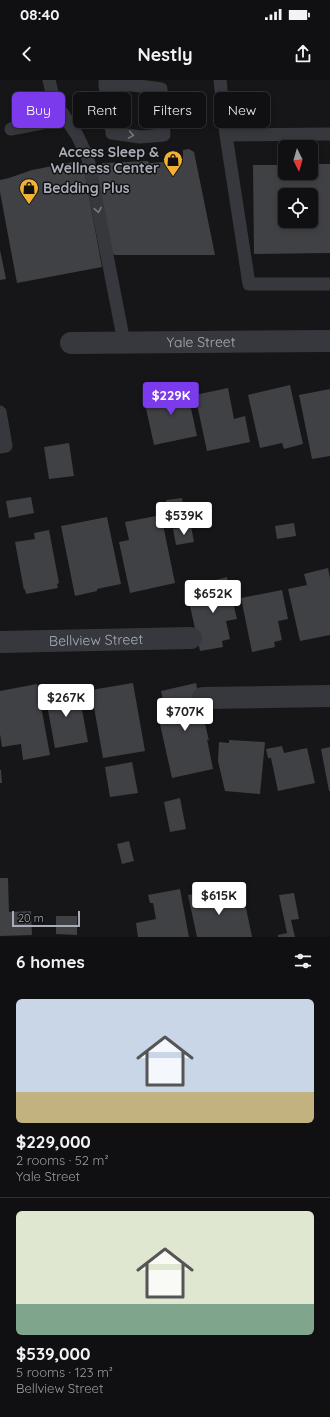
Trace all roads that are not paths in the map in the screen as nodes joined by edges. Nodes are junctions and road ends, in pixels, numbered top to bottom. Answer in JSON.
{"nodes":[{"id":1,"x":49,"y":80,"type":"edge"},
{"id":2,"x":220,"y":80,"type":"edge"},
{"id":3,"x":105,"y":83,"type":"edge"},
{"id":4,"x":52,"y":92,"type":"edge"},
{"id":5,"x":65,"y":117,"type":"edge"},
{"id":6,"x":16,"y":128,"type":"edge"},
{"id":7,"x":11,"y":129,"type":"dead end"},
{"id":8,"x":330,"y":134,"type":"edge"},
{"id":9,"x":226,"y":135,"type":"junction"},
{"id":10,"x":330,"y":284,"type":"edge"},
{"id":11,"x":330,"y":341,"type":"edge"},
{"id":12,"x":124,"y":342,"type":"junction"},
{"id":13,"x":71,"y":343,"type":"dead end"},
{"id":14,"x":0,"y":412,"type":"edge"},
{"id":15,"x":0,"y":447,"type":"edge"},
{"id":16,"x":191,"y":638,"type":"dead end"},
{"id":17,"x":0,"y":642,"type":"edge"},
{"id":18,"x":330,"y":696,"type":"edge"},
{"id":19,"x":203,"y":698,"type":"dead end"}],
"edges":[{"from":1,"to":4,"type":"lane"},
{"from":2,"to":9,"type":"lane"},
{"from":3,"to":3,"type":"lane","one_way":true},
{"from":5,"to":12,"type":"lane","one_way":true},
{"from":6,"to":7,"type":"lane"},
{"from":8,"to":9,"type":"lane"},
{"from":9,"to":10,"type":"lane"},
{"from":11,"to":12,"type":"street","name":"Yale Street"},
{"from":12,"to":13,"type":"street","name":"Yale Street"},
{"from":14,"to":15,"type":"lane"},
{"from":16,"to":17,"type":"street","name":"Bellview Street"},
{"from":18,"to":19,"type":"street"}]}
